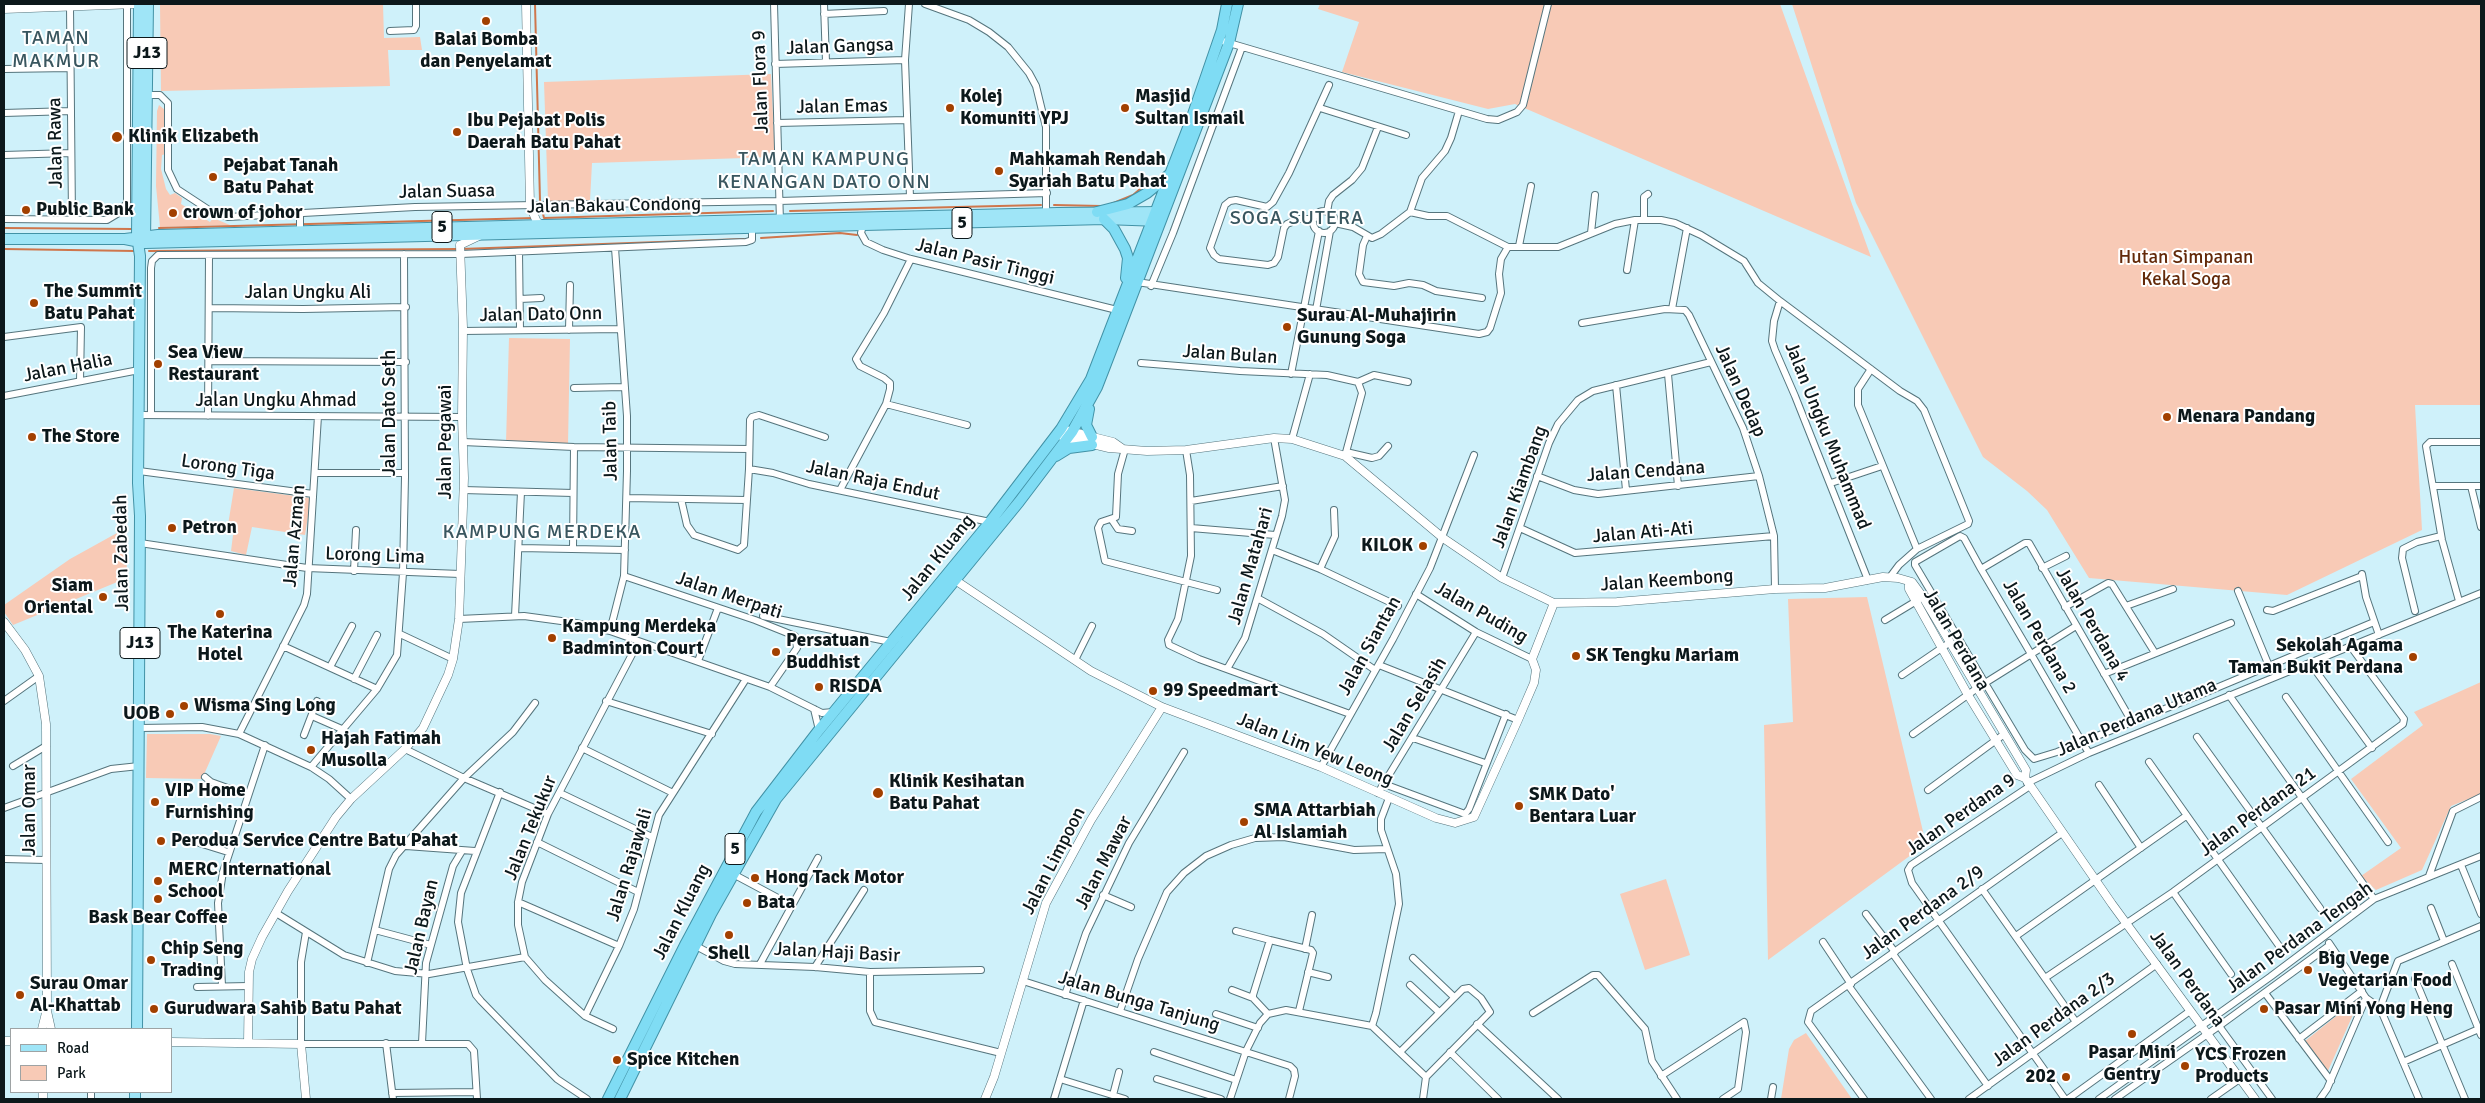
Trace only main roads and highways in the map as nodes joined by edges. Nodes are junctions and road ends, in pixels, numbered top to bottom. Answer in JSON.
{"nodes":[{"id":1,"x":137,"y":4,"type":"edge"},
{"id":2,"x":148,"y":4,"type":"edge"},
{"id":3,"x":1227,"y":4,"type":"edge"},
{"id":4,"x":1238,"y":4,"type":"edge"},
{"id":5,"x":1224,"y":41,"type":"junction"},
{"id":6,"x":1170,"y":173,"type":"junction"},
{"id":7,"x":146,"y":180,"type":"junction"},
{"id":8,"x":1100,"y":216,"type":"junction"},
{"id":9,"x":1159,"y":217,"type":"junction"},
{"id":10,"x":780,"y":223,"type":"junction"},
{"id":11,"x":158,"y":235,"type":"junction"},
{"id":12,"x":4,"y":239,"type":"edge"},
{"id":13,"x":142,"y":239,"type":"junction"},
{"id":14,"x":1123,"y":294,"type":"junction"},
{"id":15,"x":1097,"y":387,"type":"junction"},
{"id":16,"x":1064,"y":434,"type":"junction"},
{"id":17,"x":1048,"y":462,"type":"junction"},
{"id":18,"x":952,"y":577,"type":"junction"},
{"id":19,"x":696,"y":946,"type":"junction"},
{"id":20,"x":670,"y":974,"type":"junction"},
{"id":21,"x":137,"y":1028,"type":"edge"},
{"id":22,"x":608,"y":1099,"type":"edge"},
{"id":23,"x":620,"y":1099,"type":"edge"}],
"edges":[{"from":1,"to":13,"type":"main road","number":"J13"},
{"from":2,"to":7,"type":"main road","number":"J13"},
{"from":3,"to":5,"type":"highway","name":"Jalan Kluang"},
{"from":4,"to":5,"type":"highway","name":"Jalan Kluang"},
{"from":5,"to":6,"type":"highway","name":"Jalan Kluang"},
{"from":5,"to":9,"type":"highway","name":"Jalan Kluang"},
{"from":6,"to":8,"type":"highway"},
{"from":6,"to":9,"type":"highway","name":"Jalan Kluang"},
{"from":7,"to":11,"type":"main road"},
{"from":7,"to":13,"type":"main road","number":"J13"},
{"from":8,"to":9,"type":"main road","name":"Jalan Bakau Condong","number":"5"},
{"from":8,"to":10,"type":"main road","name":"Jalan Bakau Condong","number":"5"},
{"from":8,"to":10,"type":"main road","name":"Jalan Bakau Condong","number":"5"},
{"from":8,"to":14,"type":"highway"},
{"from":9,"to":14,"type":"highway","name":"Jalan Kluang","number":"5"},
{"from":9,"to":15,"type":"highway","name":"Jalan Kluang","number":"5"},
{"from":10,"to":11,"type":"main road","name":"Jalan Bakau Condong","number":"5"},
{"from":10,"to":13,"type":"main road","name":"Jalan Bakau Condong","number":"5"},
{"from":11,"to":13,"type":"main road","name":"Jalan Bakau Condong","number":"5"},
{"from":12,"to":13,"type":"main road","name":"Jalan Bakau Condong","number":"5"},
{"from":13,"to":21,"type":"main road","name":"Jalan Zabedah","number":"J13"},
{"from":14,"to":16,"type":"highway","name":"Jalan Kluang","number":"5"},
{"from":15,"to":16,"type":"highway","name":"Jalan Kluang","number":"5"},
{"from":15,"to":17,"type":"highway"},
{"from":16,"to":17,"type":"highway","name":"Jalan Kluang","number":"5"},
{"from":16,"to":18,"type":"highway","name":"Jalan Kluang","number":"5"},
{"from":17,"to":18,"type":"highway","name":"Jalan Kluang","number":"5"},
{"from":18,"to":19,"type":"highway","name":"Jalan Kluang","number":"5"},
{"from":18,"to":20,"type":"highway","name":"Jalan Kluang","number":"5"},
{"from":19,"to":20,"type":"highway"},
{"from":19,"to":23,"type":"highway","name":"Jalan Kluang","number":"5"},
{"from":20,"to":22,"type":"highway","name":"Jalan Kluang","number":"5"}]}
